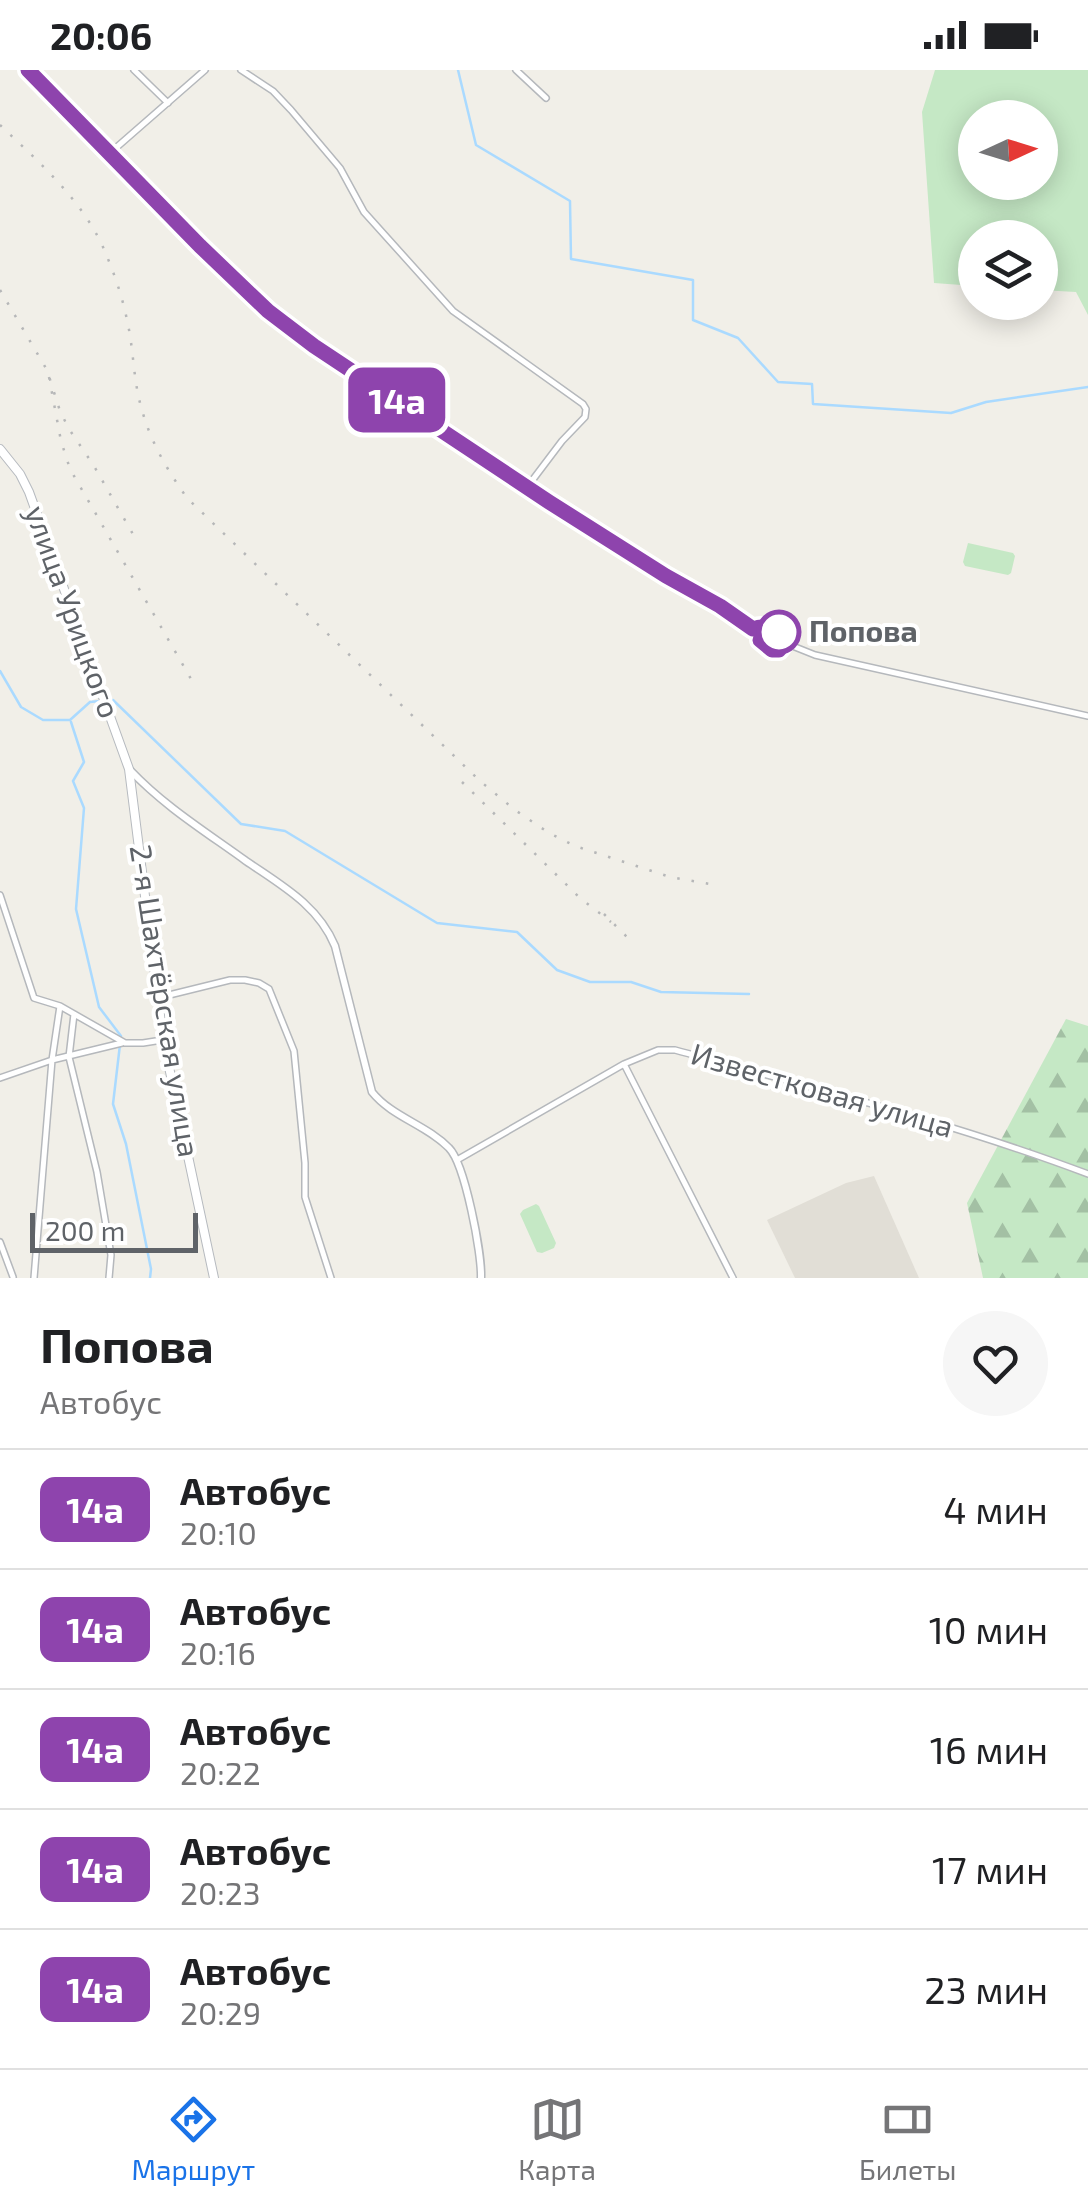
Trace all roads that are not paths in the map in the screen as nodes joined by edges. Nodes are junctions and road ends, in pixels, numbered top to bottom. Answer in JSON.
{"nodes":[{"id":1,"x":28,"y":70,"type":"edge"},
{"id":2,"x":134,"y":70,"type":"edge"},
{"id":3,"x":205,"y":70,"type":"edge"},
{"id":4,"x":241,"y":70,"type":"edge"},
{"id":5,"x":516,"y":70,"type":"edge"},
{"id":6,"x":546,"y":98,"type":"dead end"},
{"id":7,"x":168,"y":103,"type":"junction"},
{"id":8,"x":110,"y":153,"type":"junction"},
{"id":9,"x":0,"y":448,"type":"edge"},
{"id":10,"x":528,"y":487,"type":"junction"},
{"id":11,"x":753,"y":629,"type":"junction"},
{"id":12,"x":785,"y":642,"type":"junction"},
{"id":13,"x":1088,"y":716,"type":"edge"},
{"id":14,"x":130,"y":769,"type":"junction"},
{"id":15,"x":131,"y":781,"type":"joint"},
{"id":16,"x":0,"y":896,"type":"edge"},
{"id":17,"x":157,"y":998,"type":"junction"},
{"id":18,"x":60,"y":1006,"type":"junction"},
{"id":19,"x":74,"y":1014,"type":"junction"},
{"id":20,"x":164,"y":1040,"type":"junction"},
{"id":21,"x":125,"y":1043,"type":"junction"},
{"id":22,"x":69,"y":1056,"type":"junction"},
{"id":23,"x":52,"y":1060,"type":"junction"},
{"id":24,"x":624,"y":1064,"type":"junction"},
{"id":25,"x":0,"y":1078,"type":"edge"},
{"id":26,"x":457,"y":1160,"type":"junction"},
{"id":27,"x":1088,"y":1174,"type":"edge"},
{"id":28,"x":0,"y":1242,"type":"edge"},
{"id":29,"x":13,"y":1277,"type":"edge"},
{"id":30,"x":34,"y":1278,"type":"edge"},
{"id":31,"x":109,"y":1278,"type":"edge"},
{"id":32,"x":214,"y":1278,"type":"edge"},
{"id":33,"x":330,"y":1278,"type":"edge"},
{"id":34,"x":481,"y":1278,"type":"edge"},
{"id":35,"x":732,"y":1278,"type":"edge"}],
"edges":[{"from":1,"to":8,"type":"street"},
{"from":2,"to":7,"type":"street"},
{"from":3,"to":7,"type":"street"},
{"from":4,"to":10,"type":"street"},
{"from":5,"to":6,"type":"street"},
{"from":7,"to":8,"type":"street"},
{"from":8,"to":10,"type":"street"},
{"from":9,"to":14,"type":"main road","name":"улица Урицкого"},
{"from":10,"to":11,"type":"street"},
{"from":11,"to":12,"type":"street"},
{"from":11,"to":12,"type":"street"},
{"from":12,"to":13,"type":"street"},
{"from":14,"to":15,"type":"main road","name":"улица Урицкого"},
{"from":14,"to":26,"type":"street"},
{"from":15,"to":17,"type":"main road","name":"2-я Шахтёрская улица"},
{"from":16,"to":18,"type":"street"},
{"from":17,"to":20,"type":"main road","name":"2-я Шахтёрская улица"},
{"from":17,"to":33,"type":"street"},
{"from":18,"to":19,"type":"street"},
{"from":18,"to":23,"type":"street"},
{"from":19,"to":21,"type":"street"},
{"from":19,"to":22,"type":"street"},
{"from":20,"to":21,"type":"street"},
{"from":20,"to":32,"type":"main road","name":"2-я Шахтёрская улица"},
{"from":21,"to":22,"type":"street"},
{"from":22,"to":23,"type":"street"},
{"from":22,"to":31,"type":"street"},
{"from":23,"to":25,"type":"street"},
{"from":23,"to":30,"type":"street"},
{"from":24,"to":26,"type":"street","name":"Известковая улица"},
{"from":24,"to":27,"type":"street","name":"Известковая улица"},
{"from":24,"to":35,"type":"street"},
{"from":26,"to":34,"type":"street"},
{"from":28,"to":29,"type":"street"}]}
